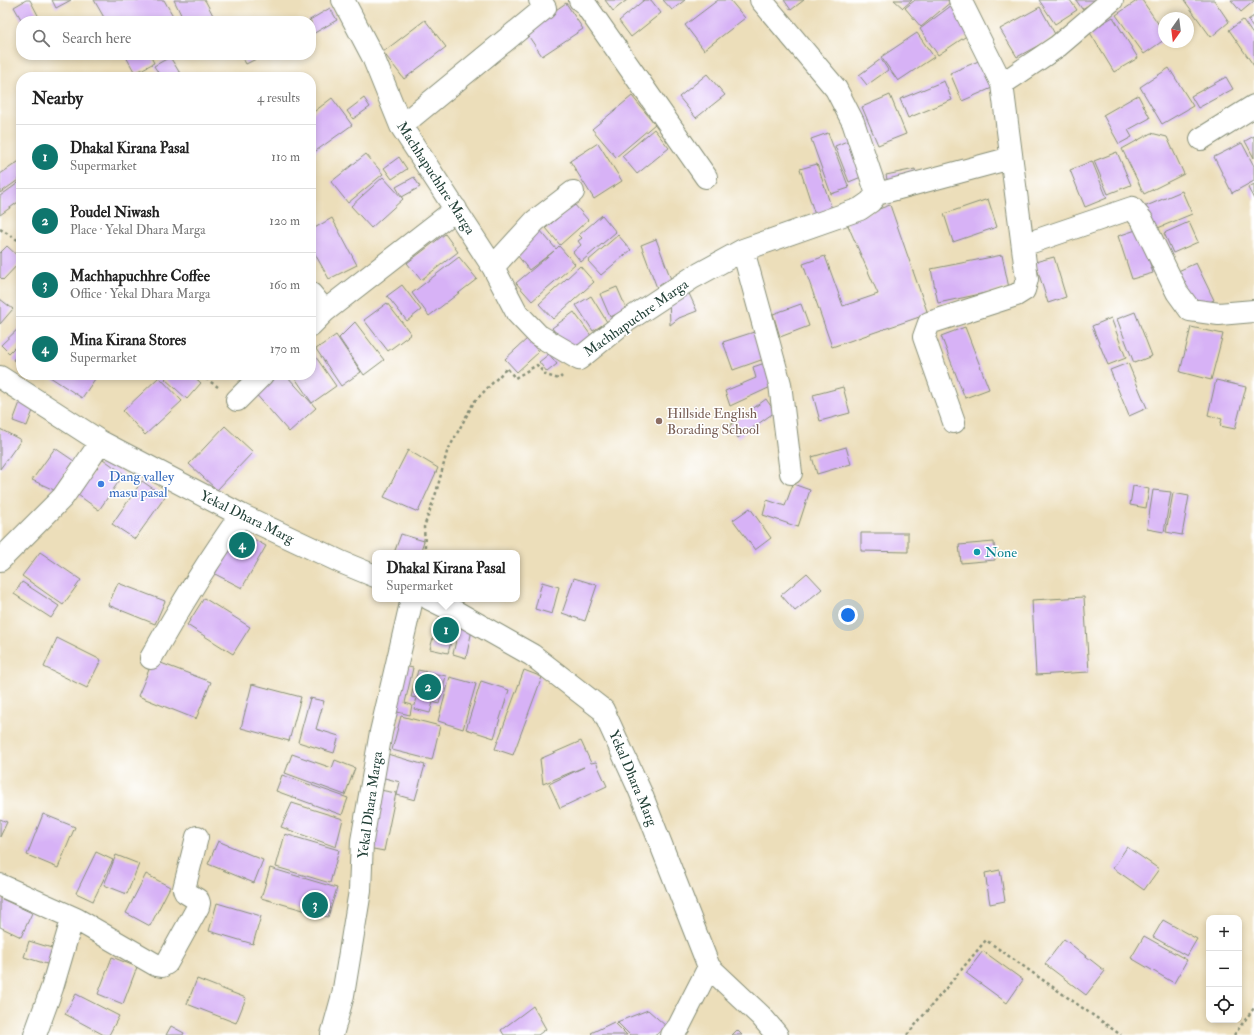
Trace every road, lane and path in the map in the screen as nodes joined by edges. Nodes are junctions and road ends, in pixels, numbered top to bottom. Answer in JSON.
{"nodes":[{"id":1,"x":343,"y":0,"type":"edge"},
{"id":2,"x":580,"y":0,"type":"edge"},
{"id":3,"x":761,"y":0,"type":"edge"},
{"id":4,"x":960,"y":0,"type":"edge"},
{"id":5,"x":1112,"y":0,"type":"edge"},
{"id":6,"x":548,"y":3,"type":"edge"},
{"id":7,"x":1002,"y":84,"type":"junction"},
{"id":8,"x":1254,"y":106,"type":"edge"},
{"id":9,"x":401,"y":126,"type":"junction"},
{"id":10,"x":1201,"y":139,"type":"dead end"},
{"id":11,"x":1011,"y":158,"type":"junction"},
{"id":12,"x":706,"y":177,"type":"dead end"},
{"id":13,"x":573,"y":192,"type":"dead end"},
{"id":14,"x":877,"y":194,"type":"junction"},
{"id":15,"x":456,"y":209,"type":"junction"},
{"id":16,"x":0,"y":229,"type":"edge"},
{"id":17,"x":16,"y":239,"type":"edge"},
{"id":18,"x":1023,"y":245,"type":"junction"},
{"id":19,"x":744,"y":250,"type":"junction"},
{"id":20,"x":493,"y":267,"type":"junction"},
{"id":21,"x":1254,"y":311,"type":"edge"},
{"id":22,"x":318,"y":318,"type":"edge"},
{"id":23,"x":579,"y":359,"type":"junction"},
{"id":24,"x":0,"y":377,"type":"edge"},
{"id":25,"x":257,"y":380,"type":"edge"},
{"id":26,"x":237,"y":400,"type":"dead end"},
{"id":27,"x":954,"y":422,"type":"dead end"},
{"id":28,"x":101,"y":442,"type":"junction"},
{"id":29,"x":791,"y":473,"type":"dead end"},
{"id":30,"x":241,"y":515,"type":"junction"},
{"id":31,"x":424,"y":550,"type":"edge"},
{"id":32,"x":0,"y":560,"type":"edge"},
{"id":33,"x":372,"y":575,"type":"edge"},
{"id":34,"x":411,"y":602,"type":"edge"},
{"id":35,"x":436,"y":602,"type":"edge"},
{"id":36,"x":151,"y":658,"type":"dead end"},
{"id":37,"x":197,"y":837,"type":"dead end"},
{"id":38,"x":0,"y":885,"type":"edge"},
{"id":39,"x":76,"y":919,"type":"junction"},
{"id":40,"x":709,"y":967,"type":"junction"},
{"id":41,"x":1254,"y":1008,"type":"edge"},
{"id":42,"x":35,"y":1035,"type":"edge"},
{"id":43,"x":332,"y":1035,"type":"edge"},
{"id":44,"x":672,"y":1035,"type":"edge"},
{"id":45,"x":777,"y":1035,"type":"edge"},
{"id":46,"x":907,"y":1035,"type":"edge"},
{"id":47,"x":1121,"y":1035,"type":"edge"},
{"id":48,"x":1234,"y":1035,"type":"edge"}],
"edges":[{"from":1,"to":9,"type":"street","name":"Machhapuchhre Marga"},
{"from":2,"to":12,"type":"street"},
{"from":3,"to":14,"type":"street"},
{"from":4,"to":7,"type":"street"},
{"from":5,"to":7,"type":"street"},
{"from":6,"to":9,"type":"street"},
{"from":7,"to":11,"type":"street"},
{"from":8,"to":10,"type":"street"},
{"from":9,"to":15,"type":"street","name":"Machhapuchhre Marga"},
{"from":11,"to":14,"type":"street"},
{"from":11,"to":18,"type":"street"},
{"from":13,"to":20,"type":"street"},
{"from":14,"to":19,"type":"street","name":"Machhapuchre Marga"},
{"from":15,"to":20,"type":"street","name":"Machhapuchhre Marga"},
{"from":15,"to":22,"type":"street"},
{"from":16,"to":17,"type":"path"},
{"from":18,"to":21,"type":"street"},
{"from":18,"to":27,"type":"street"},
{"from":19,"to":23,"type":"street","name":"Machhapuchre Marga"},
{"from":19,"to":29,"type":"street"},
{"from":20,"to":23,"type":"street","name":"Machhapuchre Marga"},
{"from":23,"to":31,"type":"path"},
{"from":24,"to":28,"type":"street","name":"Yekal Dhara Marg"},
{"from":25,"to":26,"type":"street"},
{"from":28,"to":30,"type":"street","name":"Yekal Dhara Marg"},
{"from":28,"to":32,"type":"street"},
{"from":30,"to":33,"type":"street","name":"Yekal Dhara Marg"},
{"from":30,"to":36,"type":"street"},
{"from":34,"to":43,"type":"street","name":"Yekal Dhara Marga"},
{"from":35,"to":40,"type":"street","name":"Yekal Dhara Marg"},
{"from":37,"to":39,"type":"street"},
{"from":38,"to":39,"type":"street"},
{"from":39,"to":42,"type":"street"},
{"from":40,"to":44,"type":"street"},
{"from":40,"to":45,"type":"street"},
{"from":41,"to":48,"type":"path"},
{"from":46,"to":47,"type":"path"}]}
